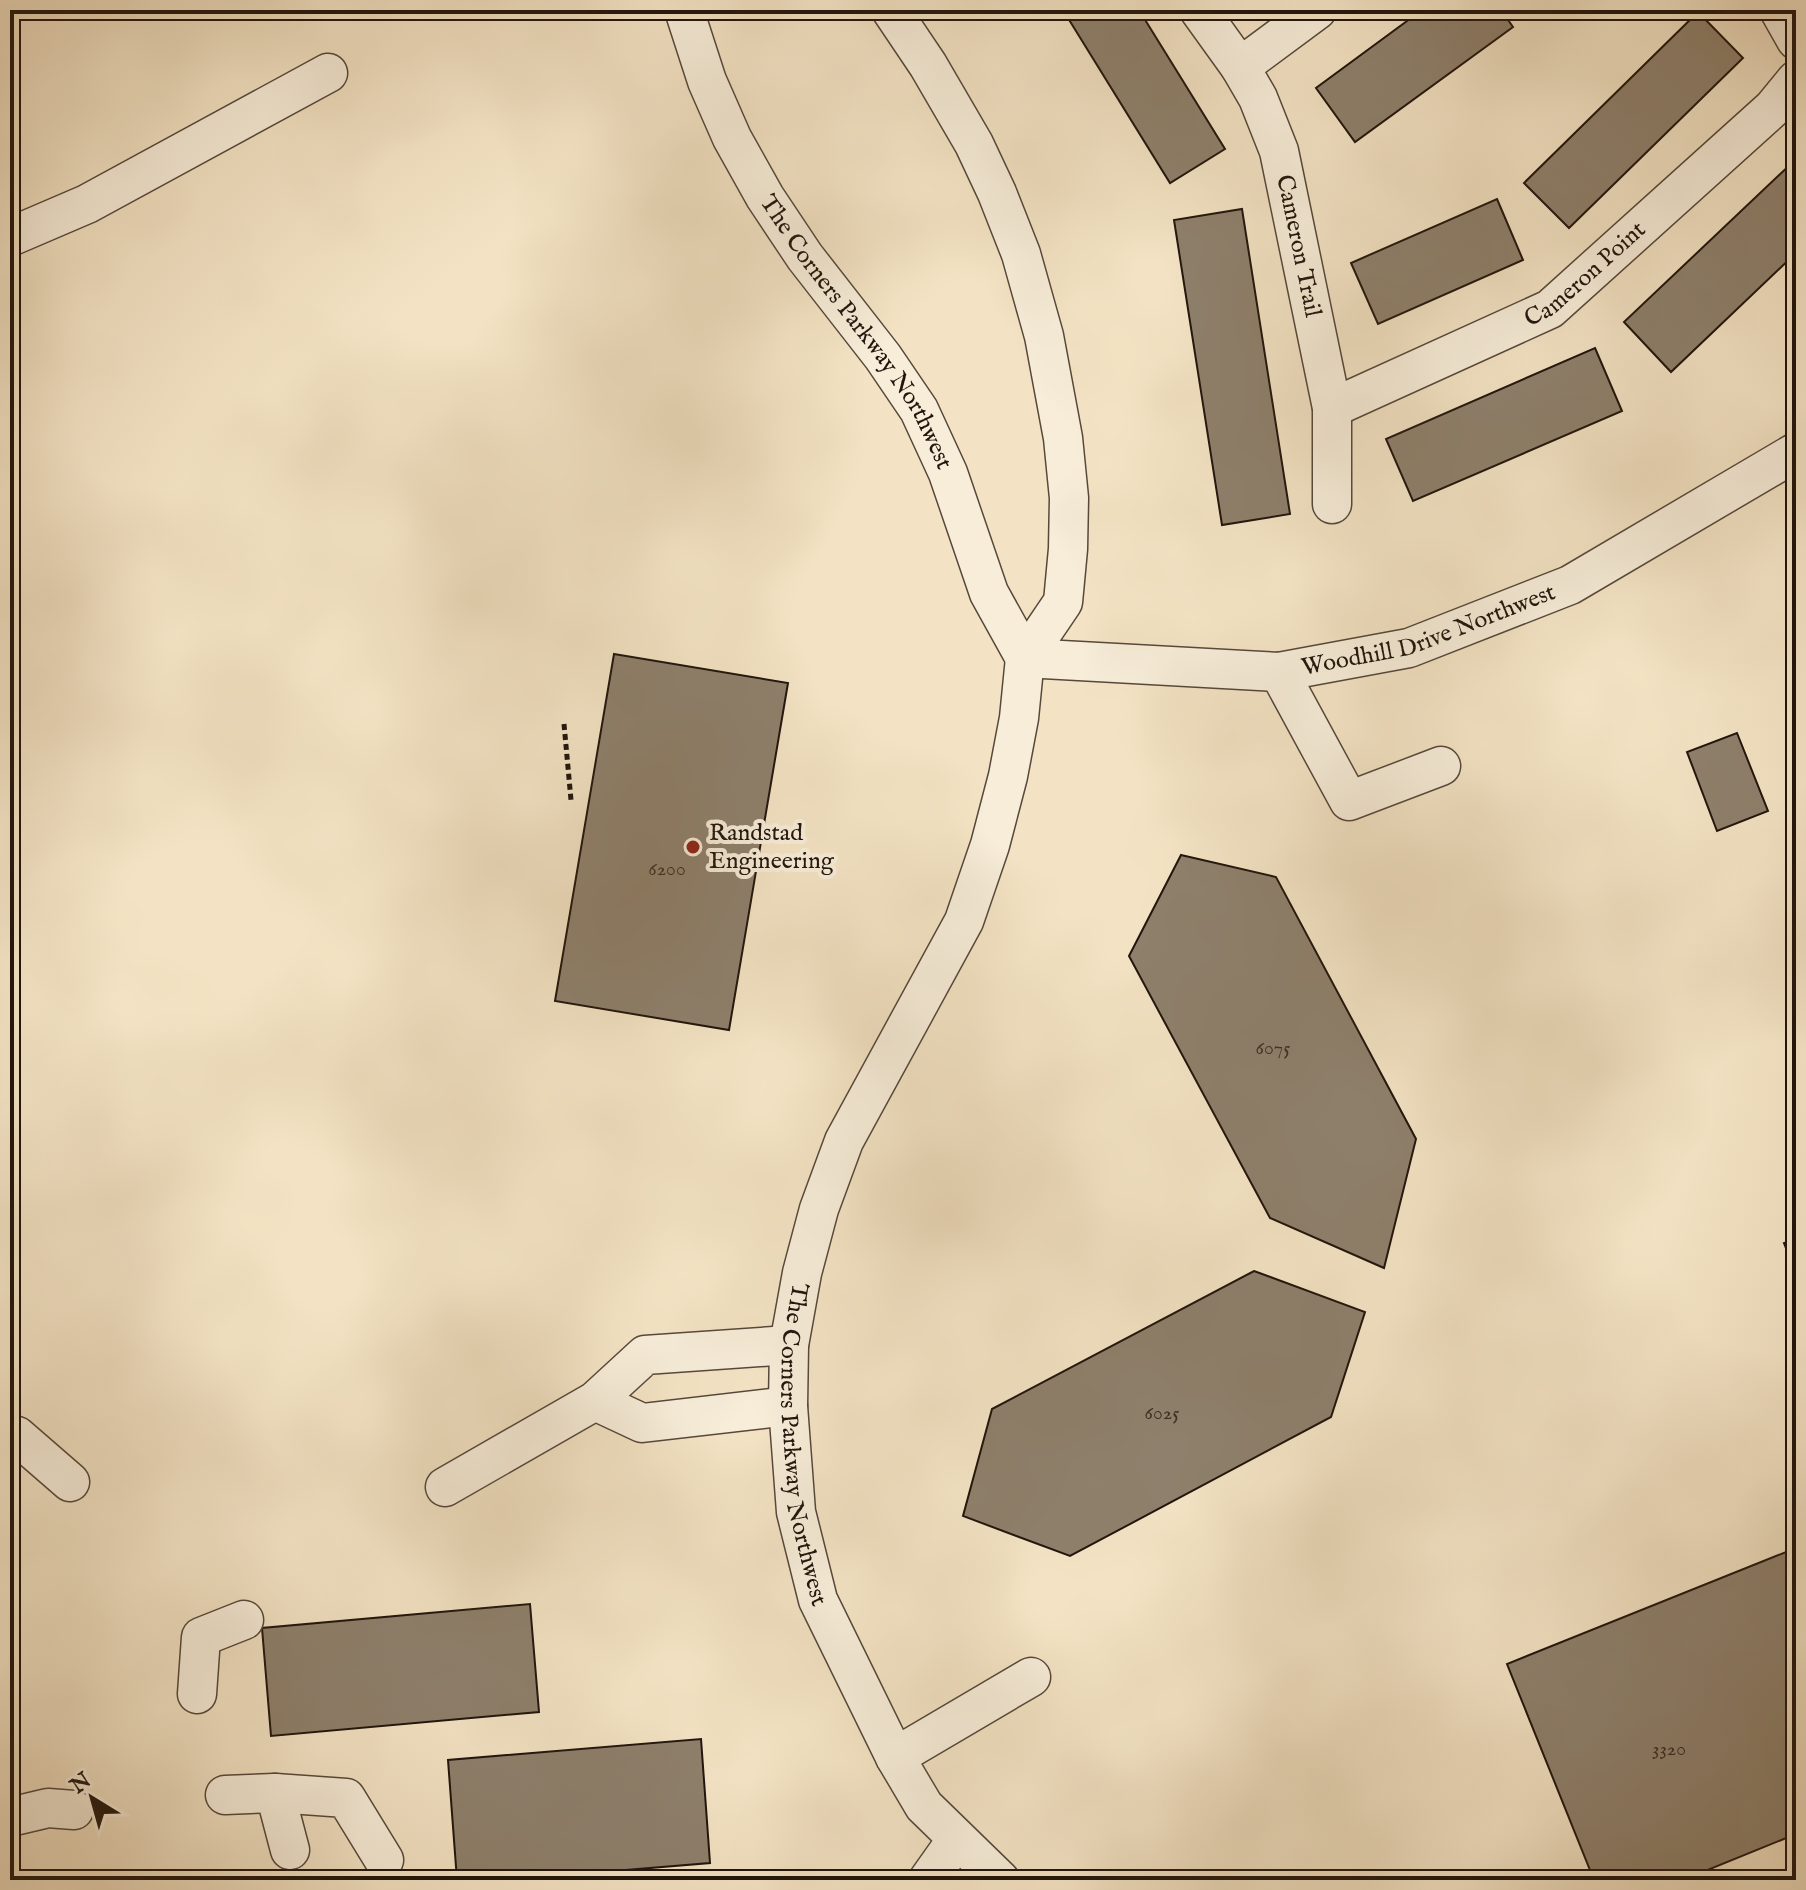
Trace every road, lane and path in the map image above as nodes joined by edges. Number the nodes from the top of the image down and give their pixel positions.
1 (684, 10) edge
2 (891, 10) edge
3 (1199, 10) edge
4 (1317, 10) edge
5 (1779, 10) edge
6 (1796, 40) edge
7 (1240, 67) junction
8 (328, 73) dead end
9 (1796, 80) edge
10 (10, 237) edge
11 (1332, 408) junction
12 (1796, 452) edge
13 (1332, 504) dead end
14 (1025, 658) junction
15 (1279, 672) junction
16 (564, 724) dead end
17 (1441, 766) dead end
18 (571, 800) dead end
19 (789, 1345) junction
20 (595, 1401) junction
21 (788, 1406) junction
22 (10, 1434) edge
23 (70, 1482) dead end
24 (445, 1487) dead end
25 (244, 1620) dead end
26 (1031, 1677) dead end
27 (197, 1694) dead end
28 (895, 1757) junction
29 (275, 1793) junction
30 (225, 1795) dead end
31 (74, 1810) dead end
32 (10, 1817) edge
33 (957, 1839) junction
34 (290, 1850) dead end
35 (384, 1860) dead end
36 (928, 1880) edge
37 (1000, 1880) edge

1 - 14 street, The Corners Parkway Northwest
2 - 14 street, The Corners Parkway Northwest
3 - 7 street, Cameron Trail
4 - 7 street
5 - 6 street
7 - 11 street, Cameron Trail
8 - 10 street
9 - 11 street, Cameron Point
11 - 13 street, Cameron Trail
12 - 15 street, Woodhill Drive Northwest
14 - 15 street, Woodhill Drive Northwest
14 - 19 street, The Corners Parkway Northwest
15 - 17 street
16 - 18 path
19 - 20 street
19 - 21 street, The Corners Parkway Northwest
20 - 21 street
20 - 24 street
21 - 28 street, The Corners Parkway Northwest
22 - 23 street
25 - 27 street
26 - 28 street
28 - 33 street, The Corners Parkway Northwest
29 - 30 street
29 - 34 street
29 - 35 street
31 - 32 street
33 - 36 street
33 - 37 street, The Corners Parkway Northwest

